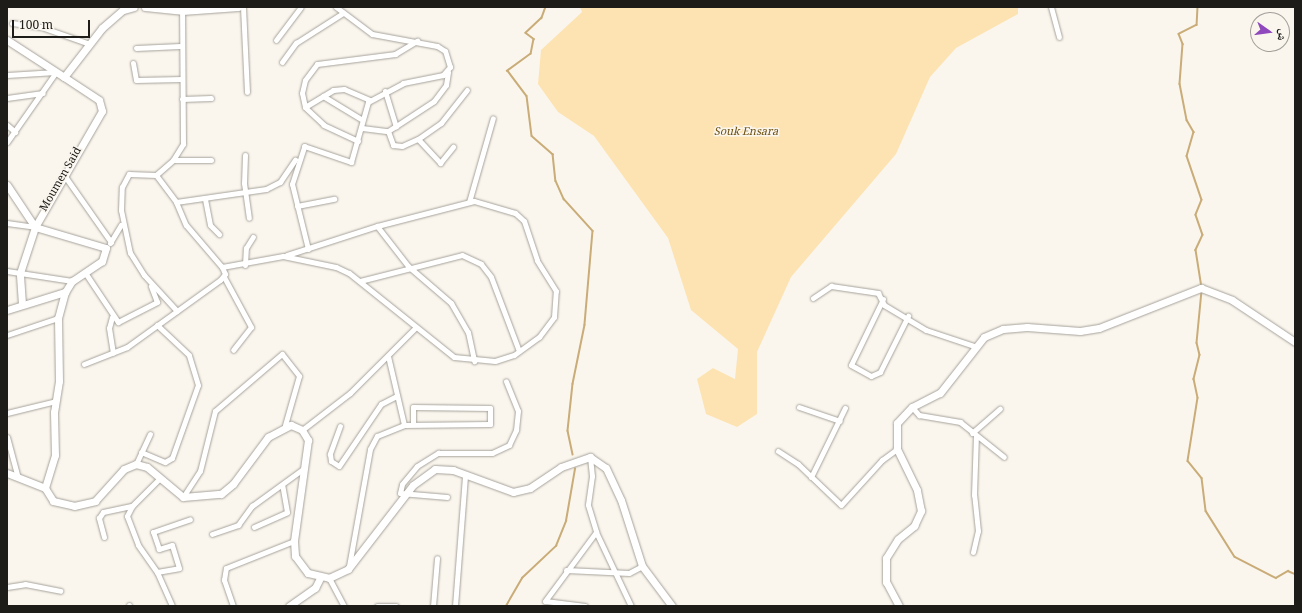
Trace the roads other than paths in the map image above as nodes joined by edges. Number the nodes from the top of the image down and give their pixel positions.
1 (134, 7) edge
2 (145, 7) edge
3 (238, 7) edge
4 (243, 7) edge
5 (302, 7) edge
6 (336, 7) edge
7 (1051, 7) edge
8 (182, 11) junction
9 (343, 13) junction
10 (12, 23) dead end
11 (1059, 37) dead end
12 (7, 40) edge
13 (276, 40) dead end
14 (417, 42) junction
15 (90, 44) junction
16 (180, 46) junction
17 (136, 48) dead end
18 (282, 62) dead end
19 (134, 63) dead end
20 (56, 72) junction
21 (448, 72) junction
22 (7, 75) edge
23 (64, 77) junction
24 (182, 80) junction
25 (467, 90) dead end
26 (385, 91) junction
27 (246, 92) dead end
28 (43, 93) junction
29 (323, 96) junction
30 (7, 98) edge
31 (211, 98) dead end
32 (182, 99) junction
33 (370, 100) junction
34 (305, 108) junction
35 (493, 118) dead end
36 (361, 119) junction
37 (7, 125) edge
38 (396, 126) junction
39 (362, 128) junction
40 (388, 131) junction
41 (15, 132) junction
42 (418, 139) junction
43 (358, 141) junction
44 (7, 142) edge
45 (454, 147) dead end
46 (299, 154) junction
47 (245, 155) dead end
48 (173, 160) junction
49 (211, 160) dead end
50 (64, 175) junction
51 (156, 175) junction
52 (7, 185) edge
53 (245, 192) junction
54 (205, 199) junction
55 (334, 199) dead end
56 (176, 202) junction
57 (469, 202) junction
58 (297, 206) junction
59 (120, 210) junction
60 (250, 218) dead end
61 (7, 223) edge
62 (377, 226) junction
63 (35, 228) junction
64 (219, 234) dead end
65 (253, 237) dead end
66 (108, 245) junction
67 (308, 249) junction
68 (283, 256) junction
69 (246, 265) junction
70 (408, 266) junction
71 (222, 267) junction
72 (7, 271) edge
73 (20, 273) junction
74 (86, 274) junction
75 (144, 275) junction
76 (224, 277) junction
77 (72, 281) junction
78 (360, 281) junction
79 (65, 292) junction
80 (813, 298) dead end
81 (883, 298) junction
82 (22, 304) junction
83 (7, 310) edge
84 (177, 311) junction
85 (908, 316) junction
86 (112, 317) junction
87 (58, 318) junction
88 (157, 325) junction
89 (415, 328) junction
90 (7, 335) edge
91 (1295, 342) edge
92 (974, 346) junction
93 (234, 350) dead end
94 (519, 351) junction
95 (113, 353) junction
96 (388, 356) junction
97 (474, 361) junction
98 (84, 364) dead end
99 (506, 381) dead end
100 (397, 396) junction
101 (56, 401) junction
102 (798, 407) dead end
103 (912, 407) junction
104 (845, 408) dead end
105 (1000, 409) dead end
106 (7, 413) edge
107 (840, 421) junction
108 (412, 424) junction
109 (285, 425) junction
110 (404, 425) junction
111 (340, 426) dead end
112 (302, 430) junction
113 (150, 434) dead end
114 (974, 435) junction
115 (7, 437) edge
116 (897, 449) junction
117 (778, 451) dead end
118 (141, 452) junction
119 (590, 456) junction
120 (1004, 458) dead end
121 (136, 464) junction
122 (304, 469) junction
123 (7, 473) edge
124 (17, 475) junction
125 (466, 475) junction
126 (811, 477) junction
127 (159, 479) junction
128 (282, 486) junction
129 (45, 488) junction
130 (405, 496) junction
131 (183, 497) junction
132 (446, 497) dead end
133 (132, 506) junction
134 (190, 519) dead end
135 (254, 527) dead end
136 (596, 532) junction
137 (212, 534) dead end
138 (104, 537) dead end
139 (294, 541) junction
140 (973, 552) dead end
141 (437, 558) dead end
142 (642, 566) junction
143 (348, 568) junction
144 (566, 570) junction
145 (157, 572) junction
146 (615, 572) junction
147 (320, 578) junction
148 (329, 578) junction
149 (7, 587) edge
150 (60, 591) dead end
151 (172, 606) edge
152 (233, 606) edge
153 (289, 606) edge
154 (344, 606) edge
155 (377, 606) edge
156 (395, 606) edge
157 (433, 606) edge
158 (455, 606) edge
159 (586, 606) edge
160 (631, 606) edge
161 (672, 606) edge
162 (899, 606) edge

1 - 15 main road
2 - 8 main road
3 - 8 main road
4 - 27 street
5 - 13 street
6 - 9 street
7 - 11 street
8 - 16 street
9 - 14 street
9 - 18 street
10 - 15 street
12 - 20 main road
14 - 21 street
14 - 34 street
15 - 23 main road
16 - 17 street
16 - 24 street
19 - 24 street
20 - 22 street
20 - 23 main road
20 - 28 street
21 - 26 street
21 - 38 street
23 - 50 main road, Moumen Said
24 - 32 street
25 - 42 street
26 - 33 street
26 - 38 street
28 - 30 street
28 - 41 street
29 - 33 street
29 - 34 street
29 - 36 street
31 - 32 street
32 - 48 street
33 - 36 street
34 - 43 street
35 - 57 street
36 - 39 street
37 - 41 street
38 - 40 street
39 - 40 street
39 - 43 street
40 - 42 street
41 - 44 street
42 - 45 street
43 - 46 street
46 - 53 street
46 - 58 street
47 - 53 street
48 - 49 street
48 - 51 street
50 - 63 main road, Moumen Said
50 - 66 street
51 - 56 street
51 - 59 street
52 - 63 main road
53 - 54 street
53 - 60 street
54 - 56 street
54 - 64 street
55 - 58 street
56 - 71 street
57 - 62 street
57 - 94 street
58 - 67 street
59 - 66 street
59 - 75 street
61 - 63 street
62 - 67 street
62 - 70 street
63 - 66 main road
63 - 73 main road, Moumen Said
65 - 69 street
66 - 74 main road
67 - 68 street
68 - 69 street
68 - 78 street
69 - 71 street
70 - 78 street
70 - 94 street
70 - 97 street
71 - 76 street
72 - 73 street
73 - 77 street
73 - 82 main road, Moumen Said
74 - 77 main road
74 - 86 street
75 - 84 street
75 - 86 street
76 - 84 street
76 - 93 street
77 - 79 main road
78 - 89 street
79 - 82 main road
79 - 87 main road
80 - 81 street
81 - 85 street
81 - 85 street
82 - 83 main road
84 - 88 street
85 - 92 street
86 - 95 street
87 - 90 street
87 - 101 main road
88 - 95 street
88 - 118 street
89 - 96 street
89 - 97 street
91 - 92 main road
92 - 103 main road
94 - 97 street
95 - 98 street
96 - 100 street
96 - 112 street
99 - 130 street
100 - 110 street
100 - 111 street
101 - 106 street
101 - 129 main road
102 - 107 street
103 - 114 street
103 - 116 main road
104 - 107 street
105 - 114 street
107 - 126 street
108 - 108 street
108 - 110 street
109 - 112 main road
109 - 131 main road
109 - 131 street
110 - 143 street
112 - 122 main road
113 - 118 street
114 - 120 street
114 - 140 street
115 - 124 street
116 - 126 street
116 - 162 main road
117 - 126 street
118 - 121 street
119 - 125 main road
119 - 136 street
119 - 142 main road
121 - 127 main road
121 - 129 main road
122 - 128 street
122 - 139 main road
123 - 124 main road
124 - 129 main road
125 - 130 main road
125 - 158 street
127 - 131 main road
127 - 133 street
128 - 135 street
128 - 137 street
130 - 132 street
130 - 143 main road
133 - 138 street
133 - 145 street
134 - 145 street
136 - 144 street
136 - 146 street
139 - 147 main road
139 - 152 street
141 - 157 street
142 - 146 street
142 - 161 main road
143 - 148 main road
144 - 146 street
144 - 159 street
145 - 151 street
146 - 160 street
147 - 148 main road
147 - 153 main road
148 - 154 street
149 - 150 street
155 - 156 street

